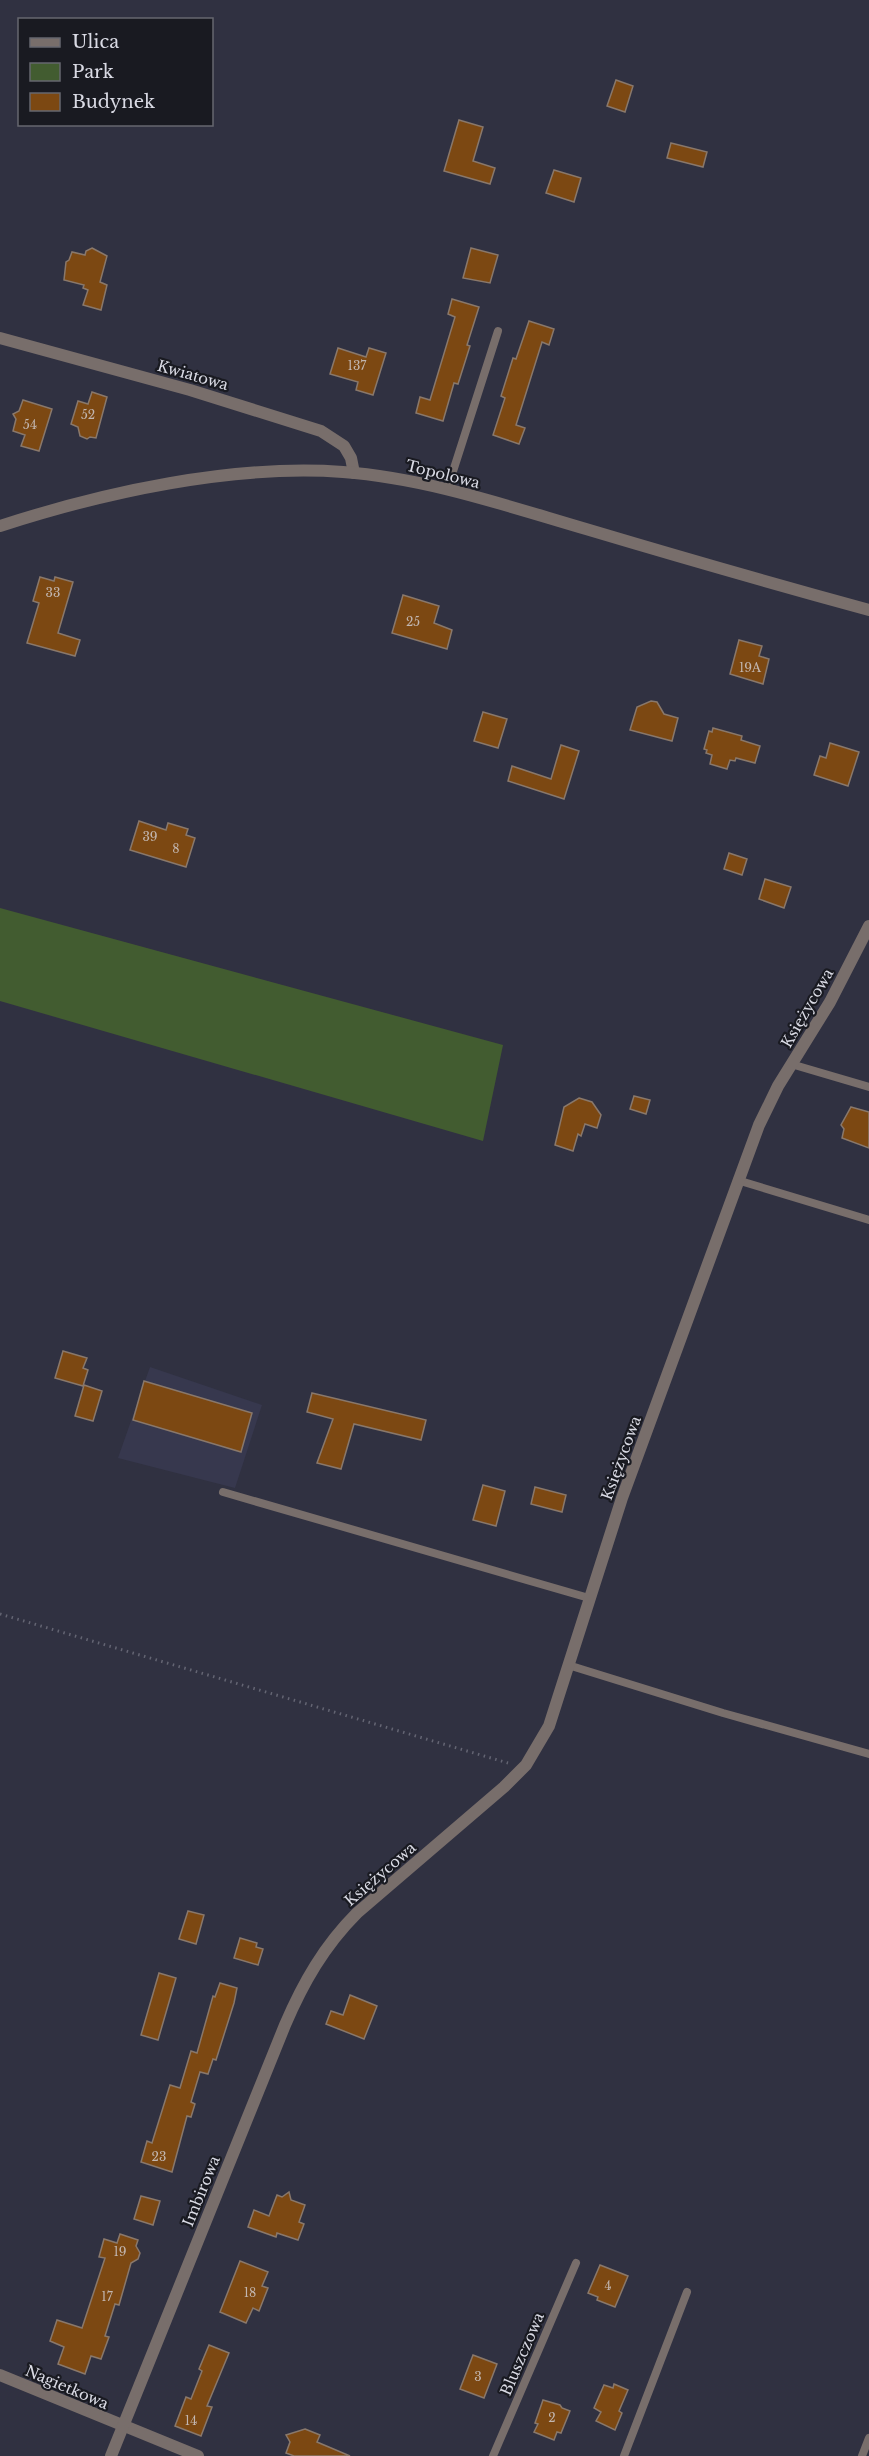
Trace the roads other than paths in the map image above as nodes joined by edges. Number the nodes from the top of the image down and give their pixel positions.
1 (498, 331) dead end
2 (0, 338) edge
3 (354, 473) junction
4 (447, 490) junction
5 (0, 526) edge
6 (869, 610) edge
7 (869, 926) edge
8 (791, 1064) junction
9 (869, 1087) edge
10 (737, 1180) junction
11 (869, 1220) edge
12 (223, 1492) dead end
13 (589, 1598) junction
14 (568, 1665) junction
15 (869, 1754) edge
16 (330, 1944) joint
17 (576, 2263) dead end
18 (687, 2292) dead end
19 (0, 2375) edge
20 (123, 2426) junction
21 (869, 2438) edge
22 (111, 2456) edge
23 (198, 2456) edge
24 (493, 2456) edge
25 (624, 2456) edge
26 (862, 2456) edge

1 - 4 lane
2 - 3 street, Kwiatowa
3 - 4 street, Topolowa
3 - 5 street, Topolowa
4 - 6 street, Topolowa
7 - 8 street, Księżycowa
8 - 9 lane
8 - 10 street, Księżycowa
10 - 11 lane
10 - 13 street, Księżycowa
12 - 13 lane
13 - 14 street, Księżycowa
14 - 15 lane
14 - 16 street, Księżycowa
16 - 20 street, Imbirowa
17 - 24 lane, Bluszczowa
18 - 25 lane
19 - 20 street, Nagietkowa
20 - 22 street, Imbirowa
20 - 23 street, Nagietkowa
21 - 26 lane

